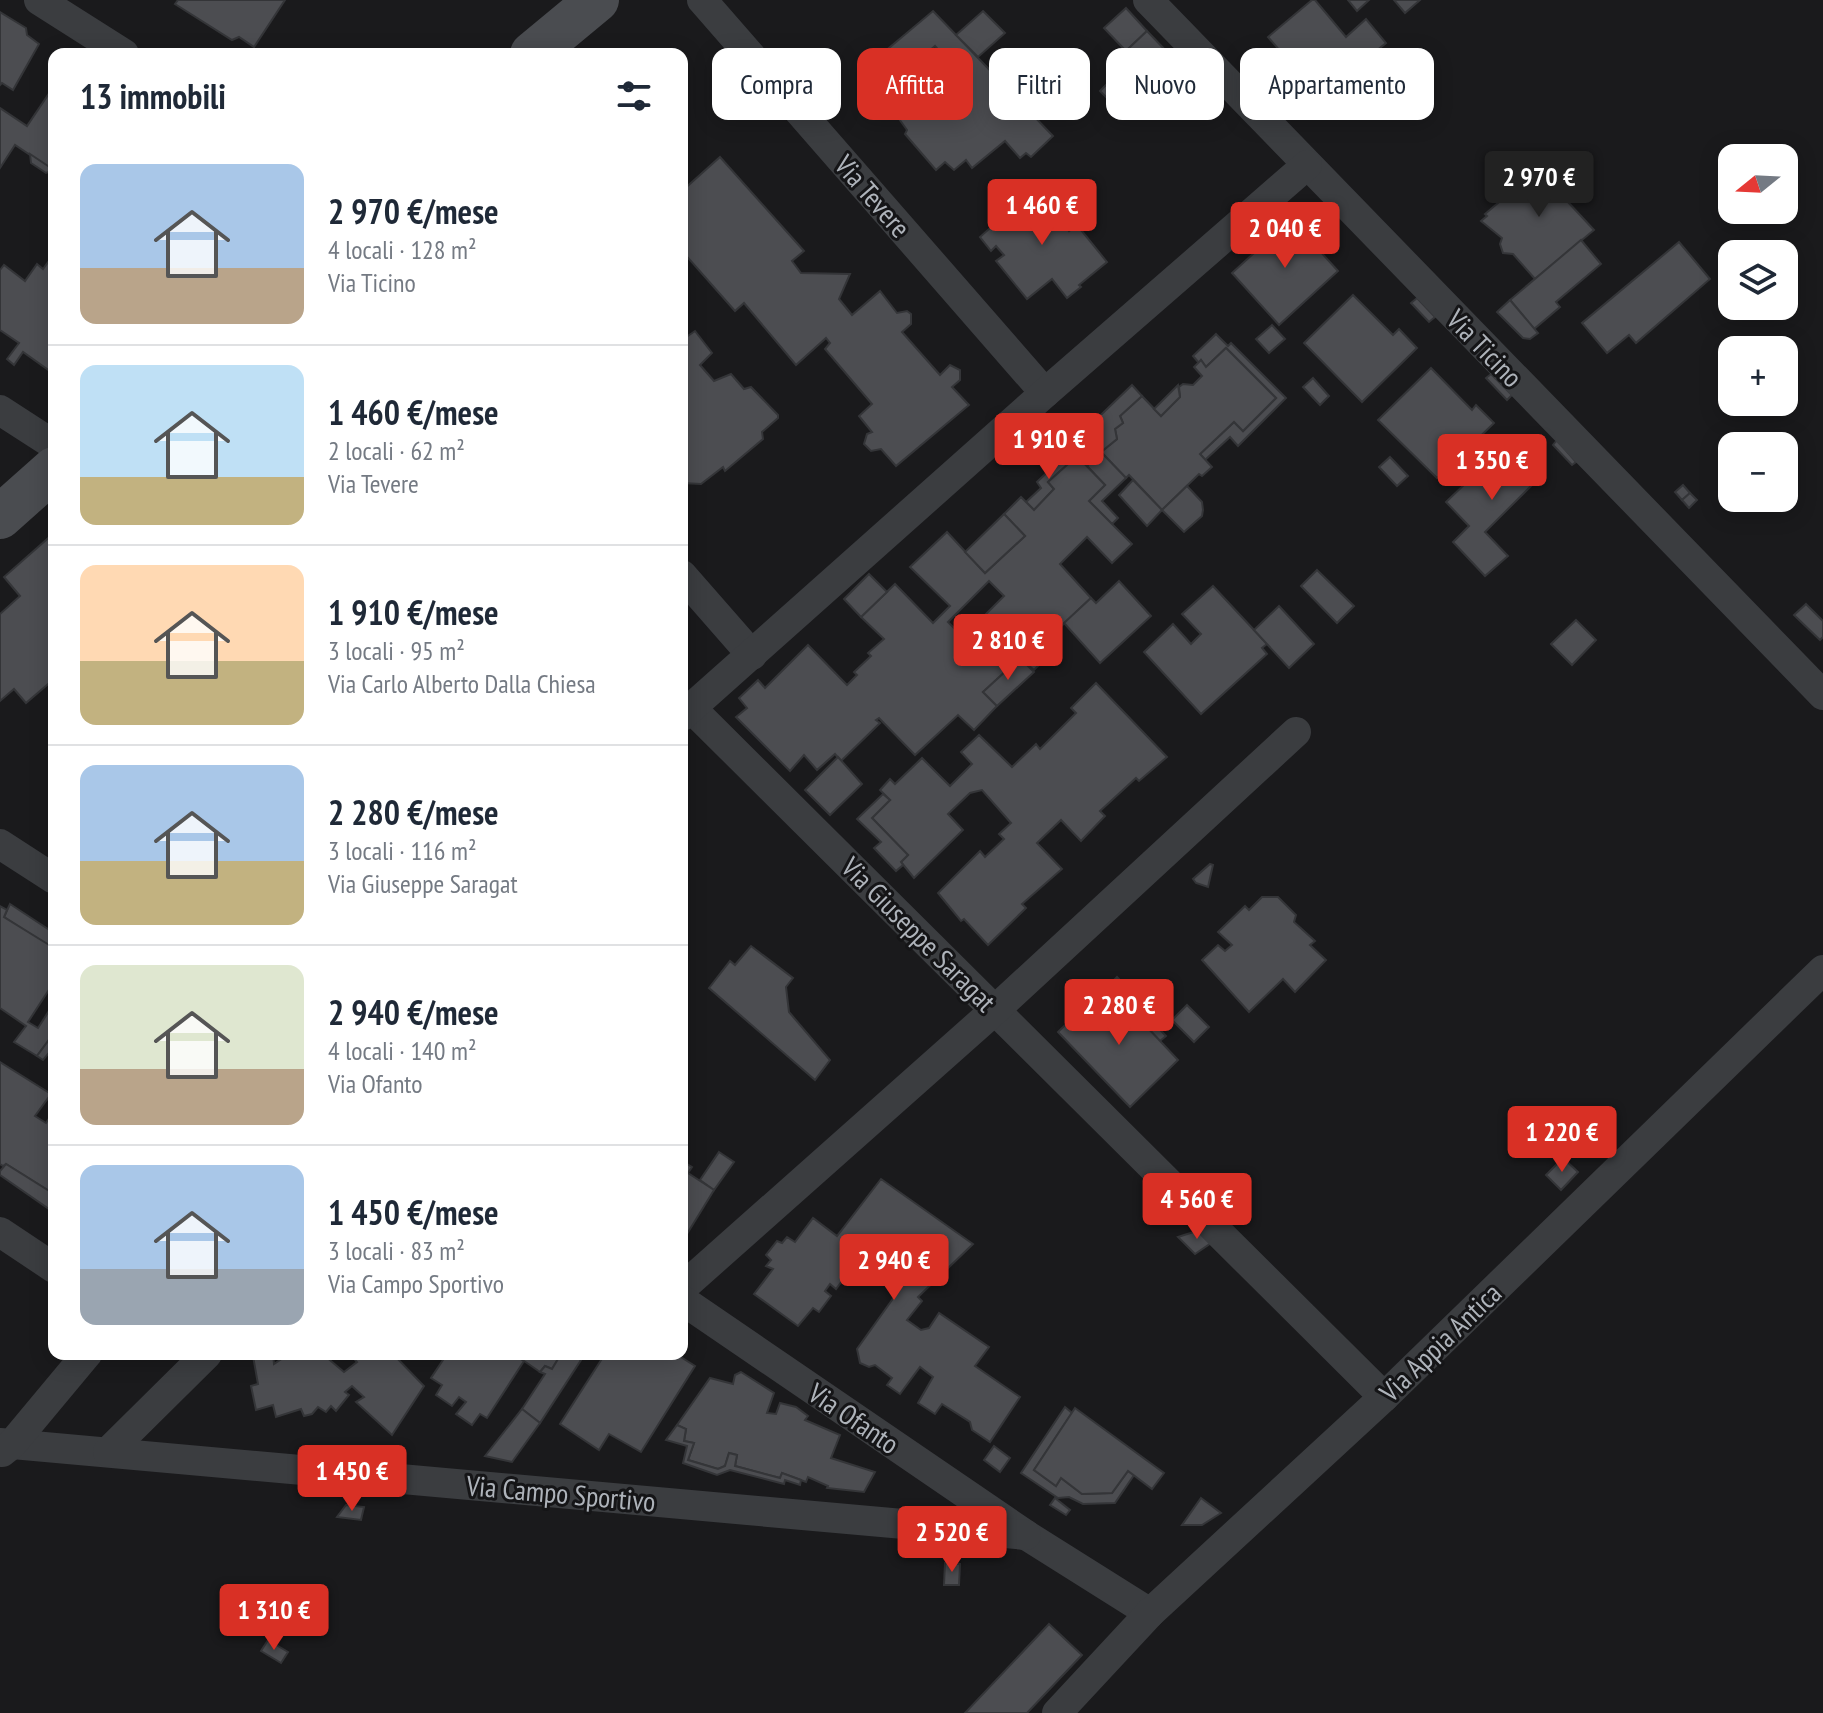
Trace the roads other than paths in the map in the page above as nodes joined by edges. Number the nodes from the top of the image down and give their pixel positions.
1 (39, 0) edge
2 (597, 0) edge
3 (702, 0) edge
4 (1148, 0) edge
5 (115, 48) edge
6 (539, 48) edge
7 (1307, 165) junction
8 (1045, 393) junction
9 (0, 410) edge
10 (48, 441) edge
11 (48, 474) edge
12 (0, 517) edge
13 (688, 582) edge
14 (752, 655) junction
15 (1823, 695) edge
16 (688, 711) edge
17 (688, 713) edge
18 (1296, 732) dead end
19 (0, 844) edge
20 (48, 875) edge
21 (1823, 970) edge
22 (995, 1010) junction
23 (0, 1232) edge
24 (48, 1264) edge
25 (688, 1283) edge
26 (688, 1304) edge
27 (82, 1360) edge
28 (191, 1360) edge
29 (1384, 1397) junction
30 (4, 1447) edge
31 (108, 1452) junction
32 (1026, 1535) junction
33 (1150, 1613) junction
34 (1057, 1713) edge

1 - 5 street
2 - 6 street
3 - 8 street, Via Tevere
4 - 7 street, Via Ticino
7 - 8 street
7 - 15 street, Via Ticino
8 - 14 street
9 - 10 street
11 - 12 street
13 - 14 street
14 - 16 street
17 - 22 street, Via Giuseppe Saragat
18 - 22 street
19 - 20 street
21 - 29 street, Via Appia Antica
22 - 25 street
22 - 29 street, Via Giuseppe Saragat
23 - 24 street
26 - 32 street, Via Ofanto
27 - 30 street
28 - 31 street
29 - 33 street, Via Appia Antica
30 - 31 street, Via Campo Sportivo
31 - 32 street, Via Campo Sportivo
32 - 33 street, Via Ofanto
33 - 34 street, Via Appia Antica

